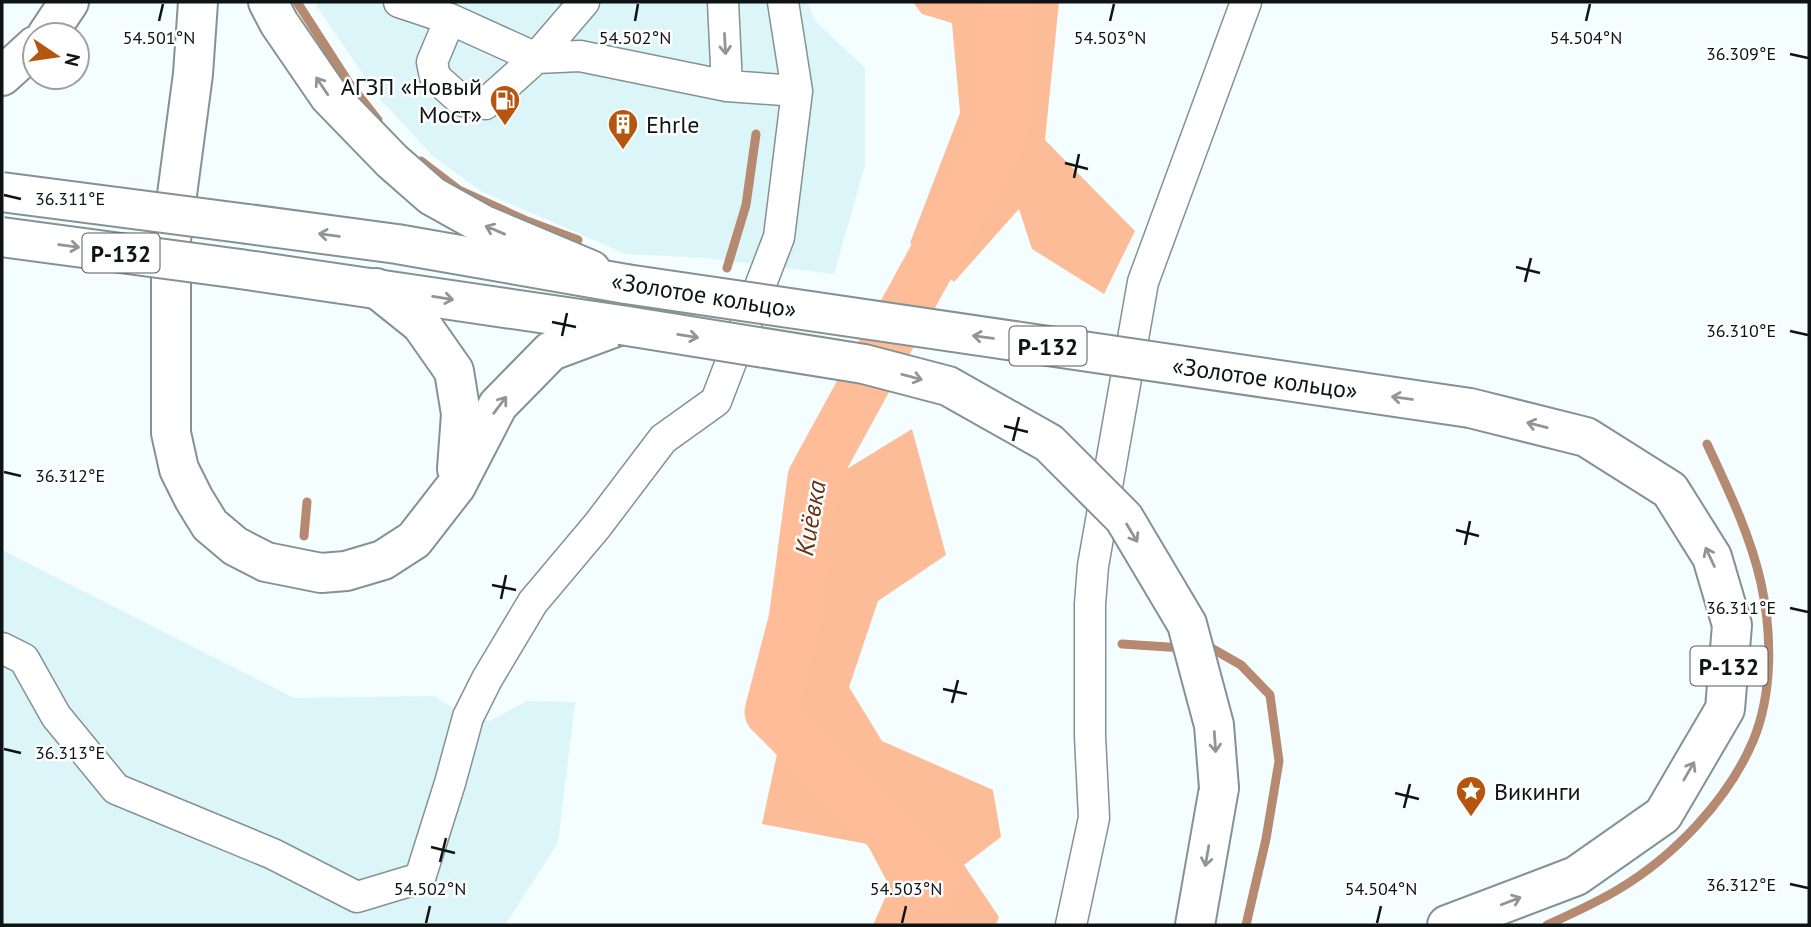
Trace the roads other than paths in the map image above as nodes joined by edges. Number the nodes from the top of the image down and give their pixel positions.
1 (69, 2) edge
2 (198, 2) edge
3 (268, 2) edge
4 (399, 2) edge
5 (584, 2) edge
6 (723, 2) edge
7 (783, 2) edge
8 (1246, 2) edge
9 (450, 19) junction
10 (56, 21) edge
11 (536, 58) junction
12 (21, 59) edge
13 (2, 76) edge
14 (727, 86) junction
15 (797, 91) junction
16 (2, 192) edge
17 (2, 237) edge
18 (626, 284) junction
19 (376, 288) junction
20 (621, 325) junction
21 (456, 486) junction
22 (2, 648) edge
23 (1071, 925) edge
24 (1195, 925) edge
25 (1447, 925) edge

1 - 10 main road
2 - 21 main road
18 -> 3 main road
4 - 9 street
5 - 11 street
6 -> 14 street
7 - 15 street
8 - 23 street
9 - 11 street
9 - 11 street
11 - 14 street
12 - 13 main road
14 - 15 street
15 - 22 street
18 -> 16 main road, «Золотое кольцо» / Р-132, bridge
17 -> 19 main road, Р-132, bridge
25 -> 18 main road, «Золотое кольцо» / Р-132, bridge
19 -> 20 main road, Р-132
19 - 21 main road
21 -> 20 main road
20 -> 24 main road, «Золотое кольцо» / Р-132, bridge

